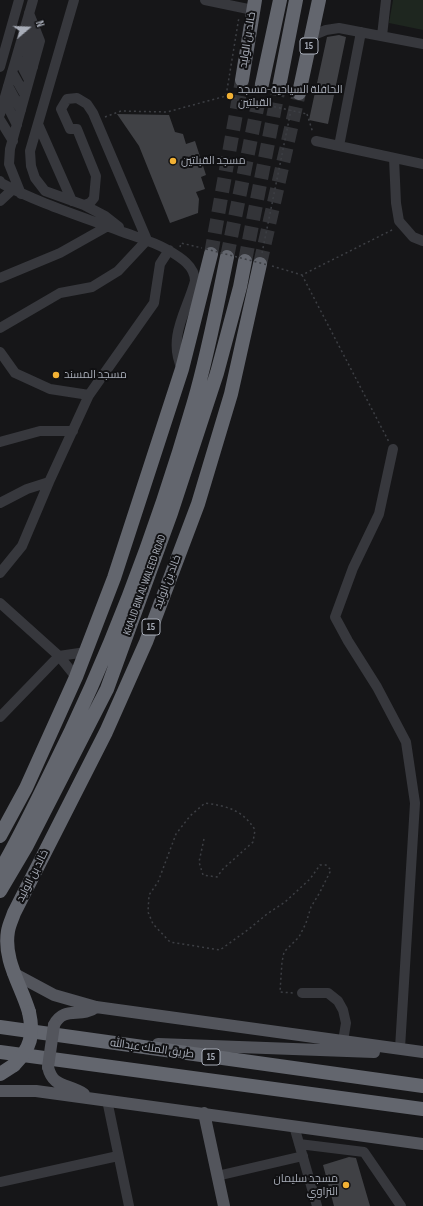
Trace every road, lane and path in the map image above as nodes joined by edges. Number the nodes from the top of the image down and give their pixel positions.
1 (19, 0) edge
2 (33, 0) edge
3 (74, 0) edge
4 (205, 0) edge
5 (280, 0) edge
6 (296, 0) edge
7 (319, 0) edge
8 (386, 0) edge
9 (250, 6) edge
10 (29, 13) junction
11 (25, 28) junction
12 (361, 32) junction
13 (311, 36) junction
14 (382, 36) junction
15 (21, 42) junction
16 (423, 44) edge
17 (36, 54) junction
18 (16, 56) junction
19 (0, 67) edge
20 (33, 67) junction
21 (12, 72) junction
22 (29, 80) junction
23 (242, 80) tunnel mouth
24 (262, 84) tunnel mouth
25 (8, 86) junction
26 (279, 87) tunnel mouth
27 (299, 93) tunnel mouth
28 (25, 95) junction
29 (226, 96) junction
30 (4, 100) junction
31 (21, 110) junction
32 (291, 110) junction
33 (0, 114) edge
34 (0, 120) edge
35 (96, 120) junction
36 (38, 124) junction
37 (17, 125) junction
38 (13, 140) junction
39 (316, 141) joint
40 (339, 146) junction
41 (394, 158) junction
42 (423, 164) edge
43 (0, 181) edge
44 (17, 192) junction
45 (0, 201) edge
46 (72, 201) junction
47 (84, 205) junction
48 (402, 224) junction
49 (108, 226) junction
50 (125, 232) junction
51 (148, 240) junction
52 (423, 240) edge
53 (169, 250) junction
54 (208, 252) junction
55 (178, 257) junction
56 (227, 257) tunnel mouth
57 (245, 261) tunnel mouth
58 (264, 264) junction
59 (302, 275) junction
60 (0, 278) edge
61 (0, 328) edge
62 (0, 352) edge
63 (182, 369) junction
64 (89, 395) junction
65 (73, 431) junction
66 (0, 442) edge
67 (393, 449) joint
68 (49, 482) junction
69 (0, 503) edge
70 (0, 573) edge
71 (0, 603) edge
72 (86, 652) junction
73 (59, 656) junction
74 (76, 677) junction
75 (0, 717) edge
76 (0, 836) edge
77 (204, 839) dead end
78 (22, 844) junction
79 (0, 871) edge
80 (0, 891) edge
81 (14, 913) junction
82 (0, 927) edge
83 (0, 967) edge
84 (13, 973) junction
85 (302, 993) joint
86 (96, 1007) junction
87 (0, 1027) edge
88 (98, 1041) junction
89 (343, 1041) junction
90 (400, 1048) junction
91 (0, 1052) edge
92 (423, 1053) edge
93 (0, 1074) edge
94 (423, 1086) edge
95 (0, 1090) edge
96 (87, 1097) junction
97 (107, 1100) junction
98 (423, 1109) edge
99 (204, 1113) junction
100 (294, 1126) junction
101 (300, 1144) junction
102 (423, 1144) edge
103 (118, 1156) junction
104 (303, 1156) junction
105 (217, 1176) junction
106 (0, 1182) edge
107 (129, 1206) edge
108 (224, 1206) edge
109 (317, 1206) edge
110 (401, 1206) edge

1 - 19 street
2 - 10 street
3 - 36 street
4 - 9 street
5 - 24 highway
6 - 26 highway
7 - 13 highway, 15
8 - 14 street
9 - 23 highway, خالد بن الوليد
9 - 29 path
10 - 11 street
10 - 17 street
11 - 15 street
11 - 17 street
12 - 13 street
12 - 14 street
12 - 40 street
13 - 27 highway, 15
14 - 16 street
15 - 18 street
15 - 20 street
17 - 20 street
18 - 21 street
18 - 22 street
20 - 22 street
21 - 25 street
21 - 28 street
22 - 28 street
25 - 30 street
25 - 31 street
28 - 31 street
29 - 32 path, bridge
29 - 35 path
30 - 33 street
30 - 37 street
31 - 37 street
32 - 39 path, bridge
32 - 58 path
34 - 38 street
35 - 47 street
35 - 51 street
36 - 46 street
36 - 46 street
37 - 38 street
38 - 44 street
39 - 40 street
40 - 41 street
41 - 42 street
41 - 48 street
43 - 44 street
44 - 45 street
44 - 49 street
46 - 47 street
47 - 50 street
48 - 52 street
48 - 59 path
49 - 50 street
49 - 60 street
50 - 51 street
51 - 53 street
51 - 61 street
53 - 55 street
53 - 64 street
54 - 55 path
54 - 58 path, bridge
54 - 63 highway
55 - 63 street
56 - 78 highway, KHALID BIN AL WALEED ROAD
57 - 78 highway, KHALID BIN AL WALEED ROAD
58 - 59 path
58 - 81 highway, خالد بن الوليد / 15
59 - 67 path
62 - 64 street
63 - 72 highway
64 - 65 street
65 - 66 street
65 - 68 street
67 - 90 street
68 - 69 street
68 - 70 street
71 - 73 street
72 - 73 street
72 - 74 highway
73 - 74 street
73 - 75 street
74 - 76 highway
77 - 85 path
78 - 79 highway, KHALID BIN AL WALEED ROAD
78 - 80 highway, KHALID BIN AL WALEED ROAD
81 - 82 highway, 15
81 - 84 highway, خالد بن الوليد / 15
83 - 84 highway
84 - 86 main road
84 - 93 highway, خالد بن الوليد / 15, bridge
85 - 89 street
86 - 89 main road
86 - 96 main road, bridge
87 - 88 highway, طريق الملك عبدالله / 15
88 - 92 main road
88 - 94 highway, طريق الملك عبدالله / 15
89 - 90 main road
90 - 92 main road
91 - 98 highway, طريق الملك عبدالله / 15
95 - 96 main road
96 - 97 main road
97 - 99 main road
97 - 103 street
99 - 100 main road
99 - 105 main road
100 - 101 street
100 - 102 main road
101 - 104 street
101 - 110 street
103 - 106 street
103 - 107 street
104 - 105 street
104 - 109 street
105 - 108 main road

